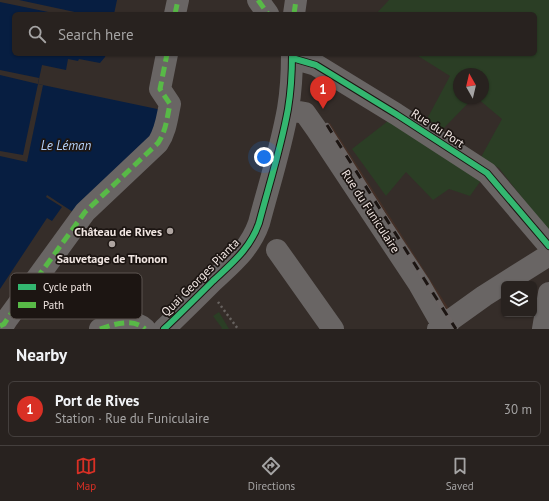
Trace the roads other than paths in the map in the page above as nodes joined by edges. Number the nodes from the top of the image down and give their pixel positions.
1 (178, 0) edge
2 (258, 0) edge
3 (296, 0) edge
4 (175, 12) edge
5 (267, 12) edge
6 (294, 12) edge
7 (167, 56) edge
8 (290, 56) edge
9 (293, 56) edge
10 (288, 110) junction
11 (549, 246) edge
12 (277, 250) dead end
13 (549, 255) edge
14 (41, 273) edge
15 (549, 293) edge
16 (10, 315) edge
17 (0, 326) edge
18 (440, 327) edge
19 (100, 329) edge
20 (146, 329) edge
21 (164, 329) edge
22 (332, 329) edge
23 (543, 329) edge

1 - 4 street
2 - 5 street
3 - 6 street
7 - 14 street
8 - 10 street, Quai Georges Pianta
9 - 11 street, Rue du Port
10 - 18 street, Rue du Funiculaire
10 - 21 street, Quai Georges Pianta
12 - 22 street
13 - 18 street
15 - 23 street
16 - 17 street
19 - 20 street

